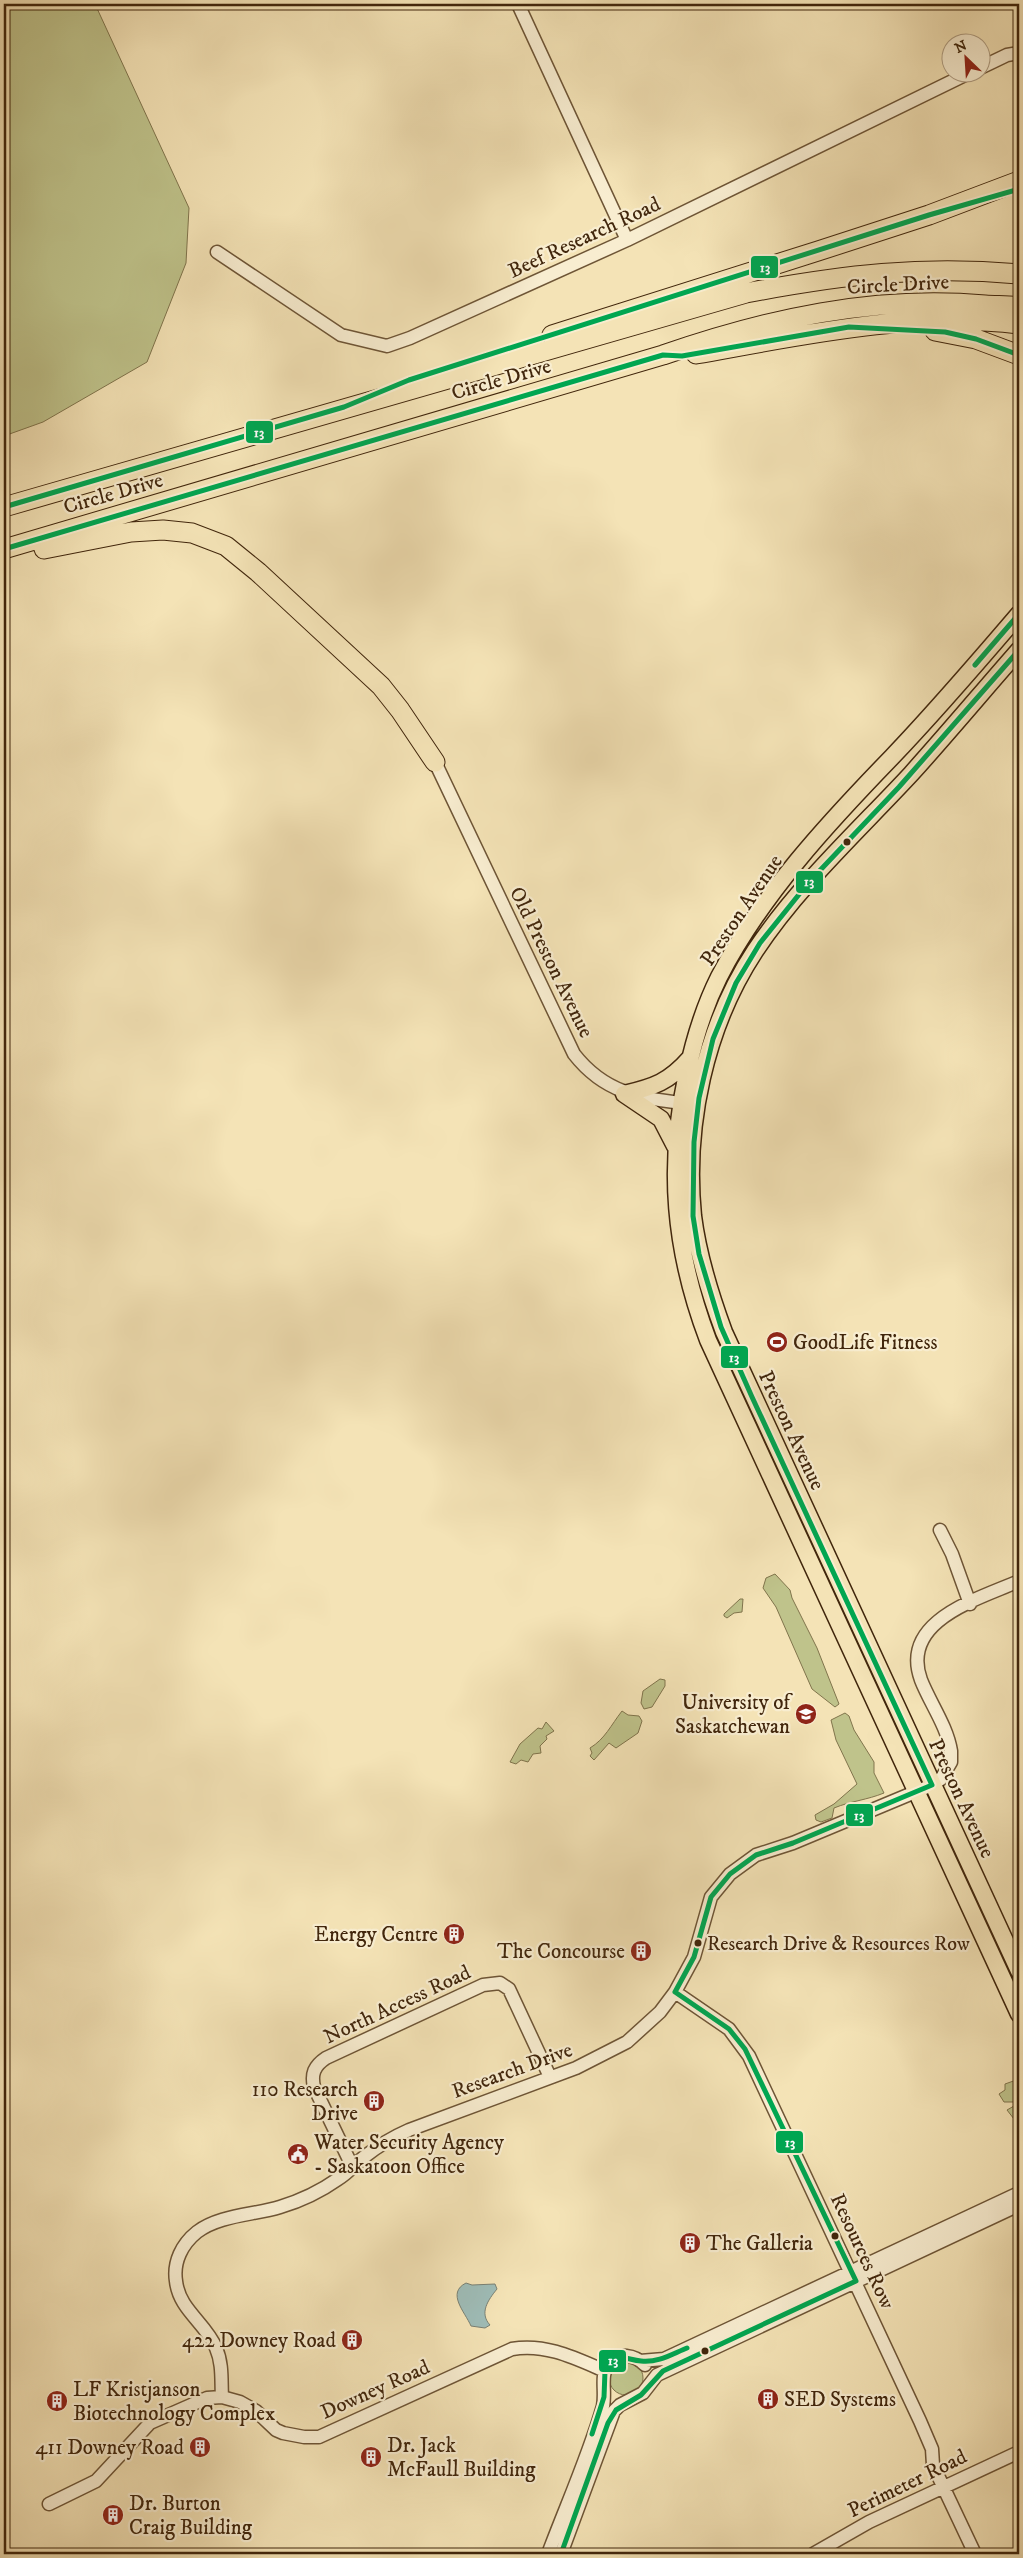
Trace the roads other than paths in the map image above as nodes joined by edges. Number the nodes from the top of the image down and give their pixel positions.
1 (518, 4) edge
2 (1019, 54) edge
3 (990, 64) edge
4 (951, 82) edge
5 (1019, 181) edge
6 (1019, 190) edge
7 (929, 214) junction
8 (627, 240) junction
9 (217, 252) dead end
10 (1019, 274) edge
11 (1019, 307) edge
12 (1019, 324) edge
13 (849, 327) junction
14 (663, 355) junction
15 (1019, 355) edge
16 (344, 407) junction
17 (4, 507) edge
18 (4, 549) edge
19 (4, 558) edge
20 (1019, 614) edge
21 (1019, 650) edge
22 (435, 762) joint
23 (690, 1058) junction
24 (624, 1094) junction
25 (681, 1103) junction
26 (698, 1105) junction
27 (675, 1148) junction
28 (940, 1530) dead end
29 (1019, 1581) edge
30 (970, 1604) junction
31 (932, 1784) junction
32 (915, 1792) junction
33 (1019, 1970) edge
34 (675, 1992) junction
35 (1019, 2014) edge
36 (550, 2077) junction
37 (353, 2168) junction
38 (1019, 2193) edge
39 (1019, 2205) edge
40 (958, 2228) junction
41 (853, 2276) junction
42 (640, 2361) junction
43 (604, 2371) junction
44 (605, 2386) junction
45 (647, 2387) junction
46 (222, 2397) junction
47 (630, 2401) junction
48 (1019, 2452) edge
49 (944, 2487) junction
50 (49, 2504) dead end
51 (548, 2554) edge
52 (561, 2554) edge
53 (813, 2554) edge
54 (975, 2554) edge

1 - 8 street
2 - 3 street
4 - 8 street, Beef Research Road
5 - 7 highway
6 - 7 highway
7 - 16 highway
8 - 9 street, Beef Research Road
10 - 16 highway, Circle Drive
11 - 14 highway, Circle Drive
12 - 13 highway
13 - 14 highway
13 - 15 highway
14 - 18 highway, Circle Drive
16 - 17 highway, Circle Drive
19 - 22 highway
20 - 23 main road, Preston Avenue
21 - 26 main road, Preston Avenue
22 - 24 street, Old Preston Avenue
23 - 24 main road
23 - 25 main road, Preston Avenue
24 - 25 street, Old Preston Avenue
24 - 27 main road
25 - 26 street, Old Preston Avenue
25 - 27 main road, Preston Avenue
26 - 31 main road, Preston Avenue
27 - 32 main road, Preston Avenue
28 - 30 street
29 - 30 street
30 - 31 street
31 - 32 street, Research Drive
31 - 33 main road, Preston Avenue
32 - 34 street, Research Drive
32 - 35 main road, Preston Avenue
34 - 36 street, Research Drive
34 - 41 street, Resources Row
36 - 37 street, Research Drive
36 - 37 street, North Access Road
37 - 46 street, Research Drive
38 - 40 street
39 - 40 street
40 - 41 street
41 - 42 street
41 - 45 street
41 - 49 street, Resources Row
42 - 43 street
42 - 45 street
43 - 44 street
43 - 46 street, Downey Road
44 - 47 street
44 - 51 street
45 - 47 street
46 - 50 street
47 - 52 street
48 - 49 street, Perimeter Road
49 - 53 street, Perimeter Road
49 - 54 street, Resources Row

